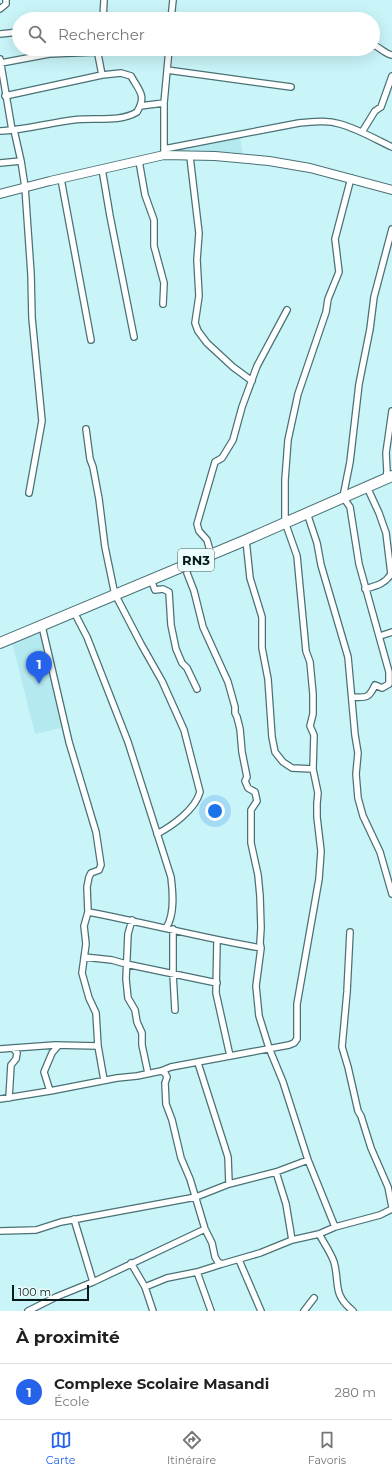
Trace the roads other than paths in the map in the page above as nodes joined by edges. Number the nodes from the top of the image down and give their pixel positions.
1 (6, 0) edge
2 (104, 0) edge
3 (173, 0) edge
4 (0, 9) edge
5 (103, 12) edge
6 (172, 12) edge
7 (12, 33) edge
8 (0, 34) edge
9 (380, 48) edge
10 (392, 55) edge
11 (35, 56) edge
12 (98, 56) edge
13 (168, 56) edge
14 (0, 61) edge
15 (167, 70) junction
16 (102, 75) junction
17 (392, 76) edge
18 (291, 87) dead end
19 (5, 96) junction
20 (164, 103) junction
21 (140, 106) junction
22 (13, 130) junction
23 (0, 131) edge
24 (362, 132) junction
25 (392, 147) edge
26 (164, 152) junction
27 (190, 156) junction
28 (21, 160) junction
29 (139, 161) junction
30 (0, 163) edge
31 (102, 169) junction
32 (351, 178) junction
33 (61, 179) junction
34 (24, 187) junction
35 (392, 190) edge
36 (0, 194) edge
37 (392, 229) edge
38 (163, 304) dead end
39 (287, 310) dead end
40 (134, 337) dead end
41 (90, 340) dead end
42 (252, 381) junction
43 (392, 411) edge
44 (86, 429) dead end
45 (389, 475) edge
46 (367, 487) junction
47 (29, 493) dead end
48 (346, 493) junction
49 (307, 513) junction
50 (285, 522) junction
51 (246, 540) junction
52 (211, 554) junction
53 (188, 568) junction
54 (151, 580) junction
55 (365, 589) junction
56 (114, 594) junction
57 (74, 612) junction
58 (42, 626) junction
59 (392, 632) edge
60 (380, 636) junction
61 (0, 644) edge
62 (197, 689) dead end
63 (352, 696) junction
64 (313, 769) junction
65 (157, 834) junction
66 (392, 894) edge
67 (88, 912) junction
68 (132, 920) junction
69 (166, 928) junction
70 (173, 929) junction
71 (350, 932) dead end
72 (217, 941) junction
73 (261, 948) junction
74 (84, 957) junction
75 (126, 964) junction
76 (173, 974) junction
77 (217, 983) junction
78 (175, 1010) dead end
79 (58, 1046) junction
80 (98, 1046) junction
81 (14, 1048) junction
82 (269, 1048) junction
83 (0, 1049) edge
84 (230, 1056) junction
85 (198, 1063) junction
86 (162, 1071) junction
87 (148, 1073) junction
88 (104, 1080) junction
89 (50, 1092) junction
90 (9, 1098) junction
91 (0, 1099) edge
92 (308, 1160) junction
93 (276, 1172) junction
94 (229, 1184) junction
95 (196, 1197) junction
96 (392, 1208) edge
97 (74, 1219) junction
98 (335, 1227) junction
99 (205, 1229) junction
100 (0, 1231) edge
101 (319, 1234) junction
102 (292, 1240) junction
103 (239, 1260) junction
104 (131, 1263) junction
105 (222, 1264) junction
106 (197, 1272) junction
107 (93, 1282) junction
108 (145, 1287) junction
109 (314, 1298) dead end
110 (28, 1311) edge
111 (153, 1311) edge
112 (211, 1311) edge
113 (261, 1311) edge
114 (304, 1311) edge
115 (353, 1311) edge

1 - 4 street
2 - 5 street
3 - 6 street
7 - 8 street
9 - 10 street
11 - 14 street
12 - 16 street
13 - 15 street
14 - 19 street
15 - 18 street
15 - 20 street
16 - 19 street
16 - 21 street
17 - 24 street
19 - 22 street
20 - 21 street
20 - 26 street
21 - 22 street
22 - 23 street
22 - 28 street
24 - 25 street
24 - 26 street
26 - 27 street
26 - 29 street
27 - 32 street
27 - 42 street
28 - 30 street
28 - 34 street
29 - 31 street
29 - 38 street
31 - 33 street
31 - 40 street
32 - 35 street
32 - 50 street
33 - 34 street
33 - 41 street
34 - 36 street
34 - 47 street
37 - 48 street
39 - 42 street
42 - 52 street
43 - 45 street
44 - 56 street
45 - 46 highway, RN3
46 - 48 highway, RN3
46 - 55 street
48 - 49 highway, RN3
48 - 55 street
49 - 50 highway, RN3
49 - 63 street
50 - 51 highway, RN3
50 - 64 street
51 - 52 highway, RN3
51 - 64 street
52 - 53 highway, RN3
53 - 54 highway, RN3
53 - 73 street
54 - 56 highway, RN3
54 - 62 street
55 - 60 street
56 - 57 highway, RN3
56 - 65 street
57 - 58 highway, RN3
57 - 65 street
58 - 61 highway, RN3
58 - 67 street
59 - 60 street
60 - 63 street
63 - 66 street
64 - 82 street
65 - 69 street
67 - 68 street
67 - 74 street
68 - 69 street
68 - 75 street
69 - 70 street
70 - 72 street
70 - 76 street
71 - 96 street
72 - 73 street
72 - 77 street
73 - 82 street
74 - 75 street
74 - 80 street
75 - 76 street
75 - 87 street
76 - 77 street
76 - 78 street
77 - 84 street
79 - 80 street
79 - 81 street
79 - 89 street
80 - 88 street
81 - 83 street
81 - 90 street
82 - 84 street
82 - 92 street
84 - 85 street
85 - 86 street
85 - 94 street
86 - 87 street
86 - 95 street
87 - 88 street
88 - 89 street
89 - 90 street
90 - 91 street
92 - 93 street
92 - 98 street
93 - 94 street
93 - 102 street
94 - 95 street
95 - 97 street
95 - 99 street
96 - 98 street
97 - 100 street
97 - 107 street
98 - 101 street
99 - 104 street
99 - 105 street
101 - 102 street
101 - 115 street
102 - 103 street
103 - 105 street
103 - 113 street
104 - 107 street
104 - 108 street
105 - 106 street
106 - 108 street
106 - 112 street
107 - 110 street
108 - 111 street
109 - 114 street

